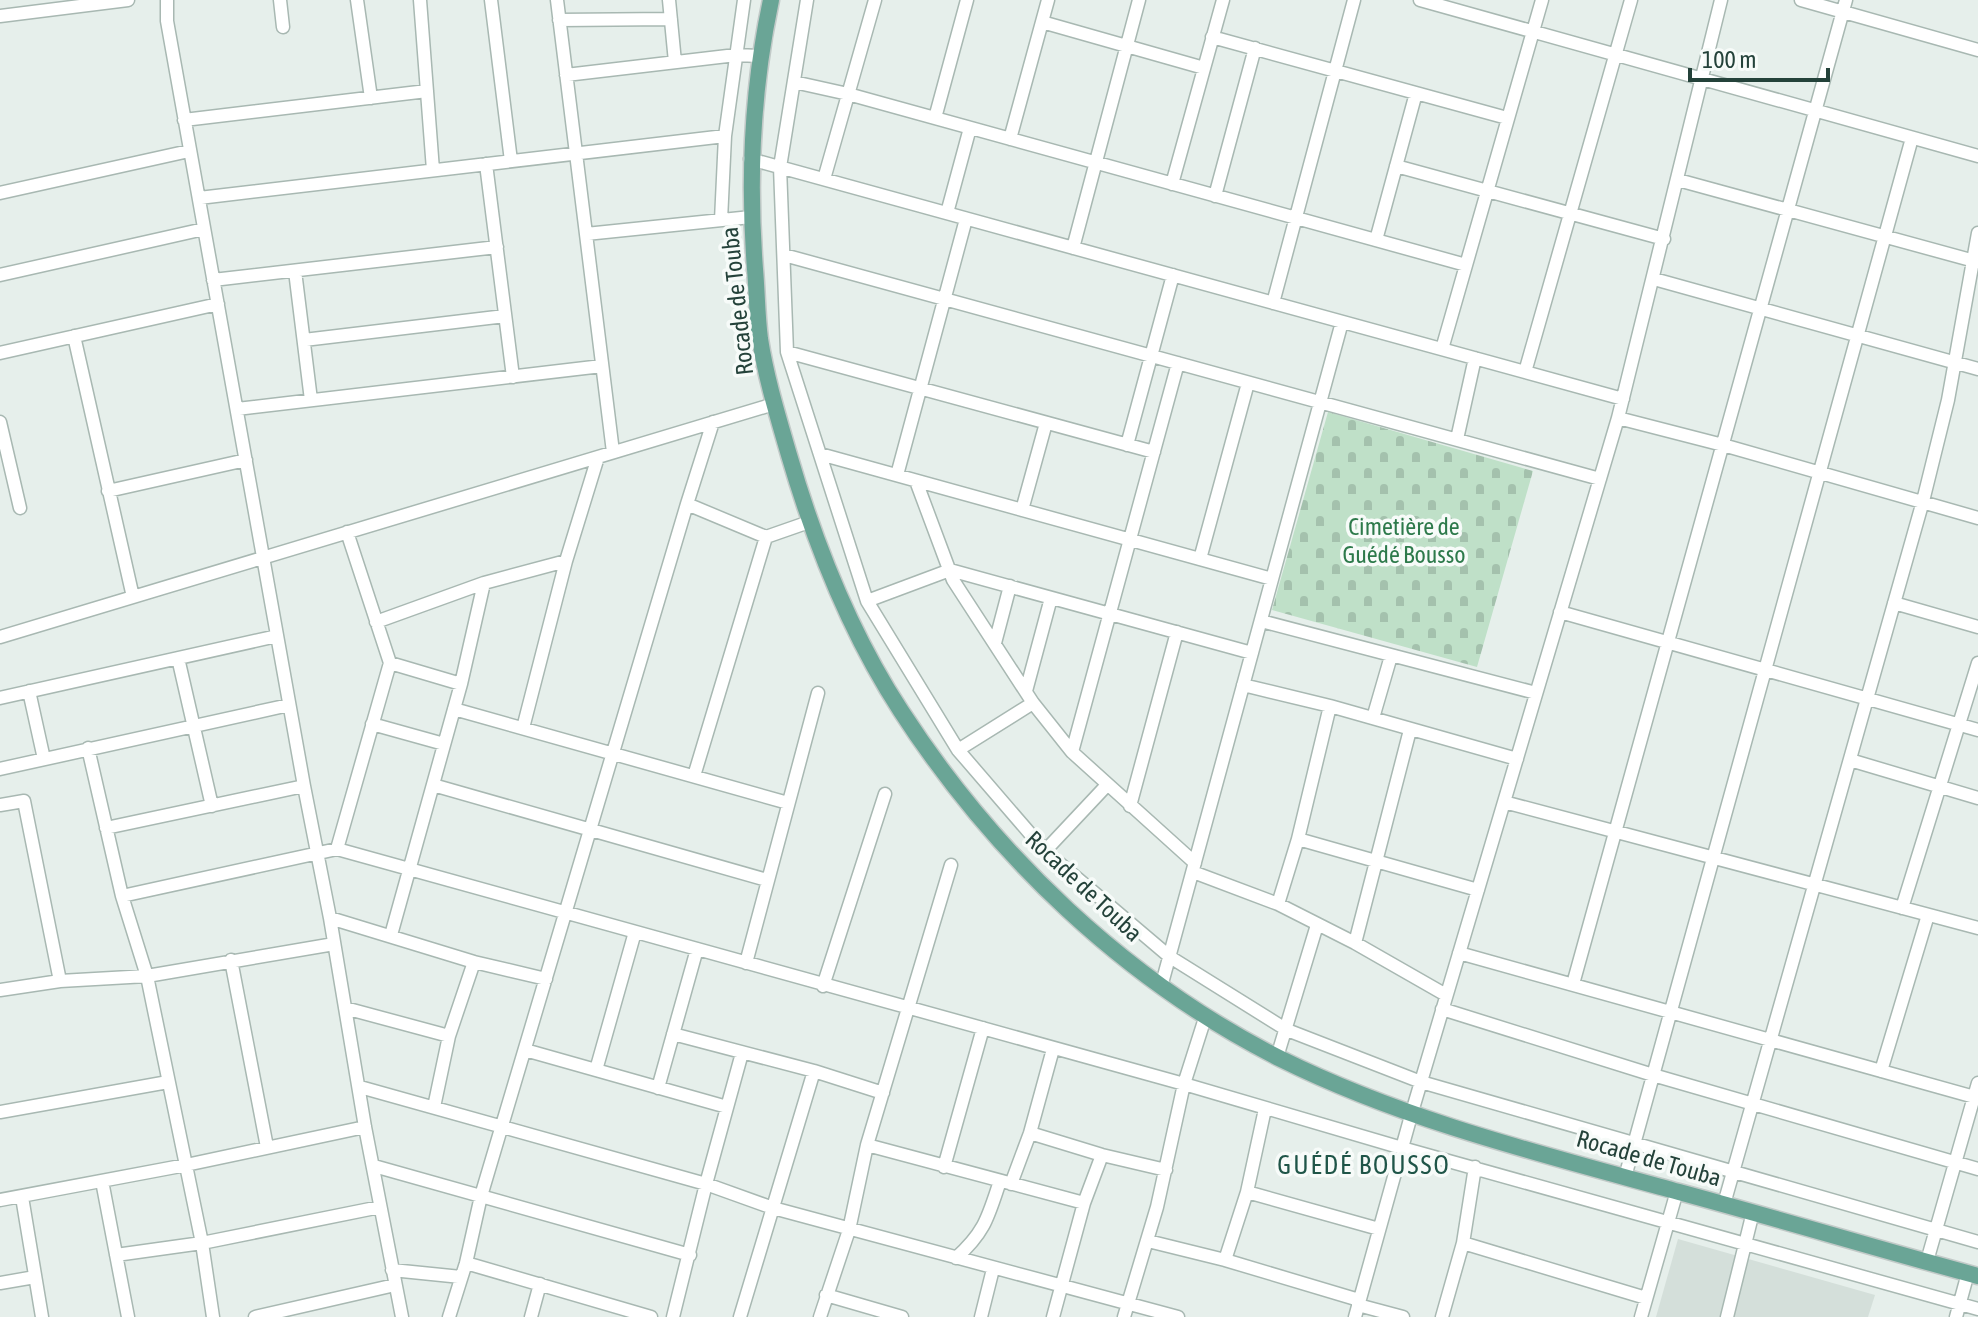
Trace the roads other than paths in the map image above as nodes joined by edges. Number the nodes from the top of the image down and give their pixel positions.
1 (128, 0) edge
2 (167, 0) edge
3 (280, 0) edge
4 (357, 0) edge
5 (420, 0) edge
6 (491, 0) edge
7 (557, 0) edge
8 (669, 0) edge
9 (744, 0) edge
10 (771, 0) edge
11 (807, 0) edge
12 (875, 0) edge
13 (967, 0) edge
14 (1048, 0) edge
15 (1139, 0) edge
16 (1223, 0) edge
17 (1354, 0) edge
18 (1542, 0) edge
19 (1631, 0) edge
20 (1721, 0) edge
21 (1801, 0) edge
22 (1426, 1) edge
23 (1844, 6) edge
24 (0, 16) edge
25 (671, 19) junction
26 (559, 20) junction
27 (1042, 22) junction
28 (283, 27) dead end
29 (1534, 32) junction
30 (1212, 37) junction
31 (1128, 47) junction
32 (1255, 48) junction
33 (1978, 50) edge
34 (736, 55) junction
35 (1615, 55) junction
36 (759, 56) junction
37 (675, 62) junction
38 (1204, 68) junction
39 (1336, 71) junction
40 (566, 75) junction
41 (1703, 79) junction
42 (794, 82) junction
43 (427, 91) junction
44 (1416, 93) junction
45 (848, 94) junction
46 (371, 98) junction
47 (1816, 111) junction
48 (935, 118) junction
49 (1507, 118) junction
50 (184, 120) junction
51 (970, 128) junction
52 (725, 136) junction
53 (1912, 138) junction
54 (1010, 139) junction
55 (189, 151) junction
56 (576, 154) junction
57 (1978, 156) edge
58 (750, 159) junction
59 (511, 161) junction
60 (1096, 163) junction
61 (486, 164) junction
62 (1396, 166) junction
63 (780, 167) junction
64 (433, 170) junction
65 (824, 179) junction
66 (1678, 180) junction
67 (1172, 184) junction
68 (1487, 191) junction
69 (0, 193) edge
70 (1215, 196) junction
71 (199, 198) junction
72 (1788, 210) junction
73 (947, 213) junction
74 (1570, 214) junction
75 (751, 217) junction
76 (1296, 218) junction
77 (966, 219) junction
78 (721, 220) junction
79 (204, 229) junction
80 (1978, 233) edge
81 (586, 234) junction
82 (1884, 237) junction
83 (1664, 239) junction
84 (1376, 240) junction
85 (497, 247) junction
86 (1073, 248) junction
87 (784, 255) junction
88 (1975, 262) edge
89 (1466, 265) junction
90 (295, 271) junction
91 (0, 275) edge
92 (1173, 275) junction
93 (1654, 279) junction
94 (213, 280) junction
95 (945, 299) junction
96 (1273, 303) junction
97 (218, 304) junction
98 (1761, 309) junction
99 (505, 316) junction
100 (1342, 322) junction
101 (74, 336) junction
102 (1857, 336) junction
103 (304, 340) junction
104 (1442, 349) junction
105 (787, 352) junction
106 (0, 353) edge
107 (1151, 356) junction
108 (1475, 358) junction
109 (1178, 363) junction
110 (1954, 363) junction
111 (602, 366) junction
112 (1978, 369) edge
113 (1525, 372) junction
114 (513, 377) junction
115 (1248, 383) junction
116 (920, 388) junction
117 (1623, 399) junction
118 (311, 400) junction
119 (1320, 402) junction
120 (774, 404) junction
121 (237, 409) junction
122 (1618, 418) junction
123 (0, 422) edge
124 (713, 422) junction
125 (1046, 423) junction
126 (1457, 439) junction
127 (1127, 445) junction
128 (1723, 445) junction
129 (613, 452) junction
130 (1154, 452) junction
131 (820, 454) junction
132 (598, 457) junction
133 (246, 460) junction
134 (1820, 472) junction
135 (897, 475) junction
136 (1600, 479) junction
137 (916, 481) junction
138 (108, 491) junction
139 (1923, 501) junction
140 (687, 504) junction
141 (20, 508) dead end
142 (1022, 510) junction
143 (1978, 518) edge
144 (809, 522) junction
145 (347, 532) junction
146 (766, 537) junction
147 (1130, 540) junction
148 (263, 558) junction
149 (1200, 559) junction
150 (566, 561) junction
151 (950, 570) junction
152 (1272, 579) junction
153 (484, 583) junction
154 (1010, 586) junction
155 (133, 597) junction
156 (1051, 598) junction
157 (867, 601) junction
158 (1894, 603) junction
159 (1560, 612) junction
160 (1110, 614) junction
161 (1261, 621) junction
162 (376, 622) junction
163 (1978, 627) edge
164 (1177, 632) junction
165 (277, 636) junction
166 (0, 637) edge
167 (1668, 642) junction
168 (995, 643) junction
169 (1252, 653) junction
170 (1391, 656) junction
171 (178, 658) junction
172 (390, 663) junction
173 (1978, 663) edge
174 (1765, 670) junction
175 (461, 684) junction
176 (1243, 685) junction
177 (29, 691) junction
178 (818, 693) dead end
179 (1536, 693) junction
180 (1029, 697) junction
181 (0, 698) edge
182 (1867, 699) junction
183 (289, 705) junction
184 (1330, 706) junction
185 (454, 709) junction
186 (1373, 718) junction
187 (372, 724) junction
188 (1959, 725) junction
189 (194, 726) junction
190 (523, 728) junction
191 (1410, 730) junction
192 (1978, 730) edge
193 (444, 744) junction
194 (88, 748) junction
195 (958, 750) junction
196 (1072, 752) junction
197 (613, 753) junction
198 (44, 759) junction
199 (1517, 759) junction
200 (1850, 760) junction
201 (0, 769) edge
202 (694, 776) junction
203 (433, 785) junction
204 (1107, 785) junction
205 (304, 786) junction
206 (1940, 787) junction
207 (885, 794) dead end
208 (1978, 798) edge
209 (1504, 802) junction
210 (788, 803) junction
211 (0, 805) edge
212 (212, 806) junction
213 (1130, 806) junction
214 (106, 828) junction
215 (590, 830) junction
216 (1615, 832) junction
217 (1298, 839) junction
218 (337, 849) junction
219 (1045, 851) junction
220 (316, 854) junction
221 (1713, 858) junction
222 (1378, 862) junction
223 (951, 865) dead end
224 (1194, 868) junction
225 (410, 869) junction
226 (767, 880) junction
227 (1814, 885) junction
228 (1478, 890) junction
229 (122, 896) junction
230 (1278, 904) junction
231 (1902, 908) junction
232 (566, 912) junction
233 (1928, 915) junction
234 (330, 918) junction
235 (1317, 925) junction
236 (1978, 928) edge
237 (635, 932) junction
238 (391, 935) junction
239 (1355, 943) junction
240 (334, 944) junction
241 (697, 949) junction
242 (1459, 953) junction
243 (1170, 957) junction
244 (231, 960) junction
245 (474, 962) junction
246 (746, 963) junction
247 (147, 976) junction
248 (546, 979) junction
249 (60, 981) junction
250 (1573, 984) junction
251 (823, 986) junction
252 (1161, 987) junction
253 (0, 990) edge
254 (1446, 995) junction
255 (345, 1008) junction
256 (907, 1008) junction
257 (1442, 1009) junction
258 (1671, 1012) junction
259 (1206, 1015) junction
260 (983, 1028) junction
261 (1287, 1030) junction
262 (673, 1034) junction
263 (449, 1036) junction
264 (1771, 1040) junction
265 (1053, 1049) junction
266 (525, 1050) junction
267 (742, 1053) junction
268 (1277, 1057) junction
269 (596, 1070) junction
270 (814, 1071) junction
271 (1881, 1071) junction
272 (1653, 1075) junction
273 (168, 1082) junction
274 (1421, 1082) junction
275 (1978, 1083) edge
276 (1184, 1084) junction
277 (360, 1087) junction
278 (658, 1088) junction
279 (883, 1093) junction
280 (1976, 1098) edge
281 (1753, 1103) junction
282 (434, 1107) junction
283 (727, 1107) junction
284 (1265, 1109) junction
285 (0, 1112) edge
286 (1412, 1112) junction
287 (365, 1127) junction
288 (502, 1127) junction
289 (1030, 1133) junction
290 (1635, 1143) junction
291 (867, 1145) junction
292 (267, 1147) junction
293 (1402, 1148) junction
294 (1102, 1155) junction
295 (1955, 1162) junction
296 (186, 1165) junction
297 (374, 1166) junction
298 (944, 1167) junction
299 (1475, 1167) junction
300 (1978, 1169) edge
301 (1166, 1170) junction
302 (1733, 1172) junction
303 (1625, 1177) junction
304 (102, 1181) junction
305 (1005, 1182) junction
306 (706, 1184) junction
307 (1677, 1191) junction
308 (1247, 1192) junction
309 (481, 1196) junction
310 (22, 1197) junction
311 (0, 1200) edge
312 (1084, 1203) junction
313 (1724, 1204) junction
314 (380, 1207) junction
315 (773, 1208) junction
316 (1753, 1212) junction
317 (1668, 1223) junction
318 (1379, 1229) junction
319 (849, 1230) junction
320 (1936, 1230) junction
321 (1148, 1241) junction
322 (1978, 1242) edge
323 (202, 1243) junction
324 (1463, 1243) junction
325 (1747, 1243) junction
326 (116, 1255) junction
327 (690, 1255) junction
328 (956, 1258) junction
329 (1225, 1260) junction
330 (1927, 1261) junction
331 (466, 1263) junction
332 (993, 1269) junction
333 (392, 1270) junction
334 (1973, 1274) edge
335 (35, 1277) junction
336 (461, 1277) junction
337 (0, 1283) edge
338 (540, 1284) junction
339 (395, 1285) junction
340 (1062, 1287) junction
341 (826, 1295) junction
342 (1646, 1298) junction
343 (607, 1302) junction
344 (1127, 1303) junction
345 (1357, 1307) edge
346 (1978, 1309) edge
347 (314, 1311) edge
348 (1958, 1311) edge
349 (42, 1317) edge
350 (128, 1317) edge
351 (213, 1317) edge
352 (255, 1317) edge
353 (402, 1317) edge
354 (449, 1317) edge
355 (531, 1317) edge
356 (603, 1317) edge
357 (651, 1317) edge
358 (673, 1317) edge
359 (740, 1317) edge
360 (820, 1317) edge
361 (902, 1317) edge
362 (981, 1317) edge
363 (1053, 1317) edge
364 (1124, 1317) edge
365 (1178, 1317) edge
366 (1403, 1317) edge
367 (1442, 1317) edge
368 (1641, 1317) edge
369 (1727, 1317) edge

1 - 24 street
2 - 50 street
3 - 28 street
4 - 46 street
5 - 43 street
6 - 59 street
7 - 26 street
8 - 25 street
9 - 34 street
10 - 36 main road, Rocade de Touba
11 - 42 street
12 - 45 street
13 - 48 street
14 - 27 street
15 - 31 street
16 - 30 street
17 - 39 street
18 - 29 street
19 - 35 street
20 - 41 street
21 - 23 street
22 - 29 street
23 - 33 street
23 - 47 street
25 - 26 street
25 - 37 street
26 - 40 street
27 - 31 street
27 - 54 street
29 - 35 street
29 - 49 street
30 - 32 street
30 - 38 street
31 - 38 street
31 - 60 street
32 - 39 street
32 - 70 street
34 - 36 street
34 - 37 street
34 - 52 street
35 - 41 street
35 - 74 street
36 - 58 main road, Rocade de Touba
37 - 40 street
38 - 67 street
39 - 44 street
39 - 76 street
40 - 56 street
41 - 47 street
41 - 66 street
42 - 45 street
42 - 63 street
43 - 46 street
43 - 64 street
44 - 49 street
44 - 62 street
45 - 48 street
45 - 65 street
46 - 50 street
47 - 53 street
47 - 72 street
48 - 51 street
49 - 68 street
50 - 55 street
51 - 54 street
51 - 73 street
52 - 56 street
52 - 78 street
53 - 57 street
53 - 82 street
54 - 60 street
55 - 69 street
55 - 71 street
56 - 59 street
56 - 81 street
58 - 63 street
58 - 75 main road, Rocade de Touba
59 - 61 street
60 - 67 street
60 - 86 street
61 - 64 street
61 - 85 street
62 - 68 street
62 - 84 street
63 - 65 street
63 - 87 street
64 - 71 street
65 - 73 street
66 - 72 street
66 - 83 street
67 - 70 street
68 - 74 street
68 - 89 street
70 - 76 street
71 - 79 street
72 - 82 street
72 - 98 street
73 - 77 street
74 - 83 street
74 - 113 street
75 - 78 street
75 - 120 main road, Rocade de Touba
76 - 84 street
76 - 96 street
77 - 86 street
77 - 95 street
78 - 81 street
79 - 91 street
79 - 94 street
80 - 88 street
81 - 111 street
82 - 88 street
82 - 102 street
83 - 93 street
84 - 89 street
85 - 90 street
85 - 99 street
86 - 92 street
87 - 95 street
87 - 105 street
88 - 110 street
89 - 104 street
90 - 94 street
90 - 103 street
92 - 96 street
92 - 107 street
93 - 98 street
93 - 117 street
94 - 97 street
95 - 107 street
95 - 116 street
96 - 100 street
97 - 101 street
97 - 121 street
98 - 102 street
98 - 128 street
99 - 103 street
99 - 114 street
100 - 104 street
100 - 119 street
101 - 106 street
101 - 138 street
102 - 110 street
102 - 134 street
103 - 118 street
104 - 108 street
105 - 116 street
105 - 131 street
107 - 109 street
107 - 127 street
108 - 113 street
108 - 126 street
109 - 115 street
109 - 130 street
110 - 112 street
110 - 139 street
111 - 114 street
111 - 129 street
113 - 117 street
114 - 118 street
115 - 119 street
115 - 149 street
116 - 125 street
116 - 135 street
117 - 122 street
118 - 121 street
119 - 126 street
119 - 152 street
120 - 124 street
120 - 144 main road, Rocade de Touba
121 - 133 street
122 - 128 street
122 - 136 street
123 - 141 street
124 - 129 street
124 - 140 street
125 - 127 street
125 - 142 street
126 - 136 street
127 - 130 street
128 - 134 street
128 - 167 street
129 - 132 street
130 - 147 street
131 - 135 street
131 - 157 street
132 - 145 street
132 - 150 street
133 - 138 street
133 - 148 street
134 - 139 street
134 - 174 street
135 - 137 street
136 - 159 street
137 - 142 street
137 - 151 street
138 - 155 street
139 - 143 street
139 - 158 street
140 - 146 street
140 - 197 street
142 - 147 street
144 - 146 street
144 - 252 main road, Rocade de Touba
145 - 148 street
145 - 162 street
146 - 202 street
147 - 149 street
147 - 160 street
148 - 155 street
148 - 165 street
149 - 152 street
150 - 153 street
150 - 190 street
151 - 154 street
151 - 157 street
151 - 168 street
152 - 161 street
153 - 162 street
153 - 175 street
154 - 156 street
154 - 168 street
155 - 166 street
156 - 160 street
156 - 180 street
157 - 195 street
158 - 163 street
158 - 182 street
159 - 167 street
159 - 179 street
160 - 164 street
160 - 196 street
161 - 169 street
161 - 170 street
162 - 172 street
164 - 169 street
164 - 213 street
165 - 171 street
165 - 183 street
167 - 174 street
167 - 216 street
168 - 180 street
169 - 176 street
170 - 179 street
170 - 186 street
171 - 177 street
171 - 189 street
172 - 175 street
172 - 187 street
173 - 188 street
174 - 182 street
174 - 221 street
175 - 185 street
176 - 184 street
176 - 224 street
177 - 181 street
177 - 198 street
178 - 210 street
179 - 199 street
180 - 195 street
180 - 196 street
182 - 188 street
182 - 200 street
183 - 189 street
183 - 205 street
184 - 186 street
184 - 217 street
185 - 190 street
185 - 193 street
186 - 191 street
187 - 193 street
187 - 218 street
188 - 192 street
188 - 206 street
189 - 194 street
189 - 212 street
190 - 197 street
191 - 199 street
191 - 222 street
193 - 203 street
194 - 198 street
194 - 214 street
195 - 219 street
196 - 204 street
197 - 202 street
197 - 215 street
198 - 201 street
199 - 209 street
200 - 206 street
200 - 227 street
202 - 210 street
203 - 215 street
203 - 225 street
204 - 213 street
204 - 219 street
205 - 212 street
205 - 220 street
206 - 208 street
206 - 231 street
207 - 251 street
209 - 216 street
209 - 228 street
210 - 226 street
211 - 249 street
212 - 214 street
213 - 224 street
214 - 229 street
215 - 226 street
215 - 232 street
216 - 221 street
216 - 250 street
217 - 222 street
217 - 230 street
218 - 220 street
218 - 225 street
219 - 243 street
220 - 229 street
220 - 234 street
221 - 227 street
221 - 258 street
222 - 228 street
222 - 239 street
223 - 256 street
224 - 230 street
224 - 243 street
225 - 232 street
225 - 238 street
226 - 246 street
227 - 231 street
227 - 264 street
228 - 242 street
229 - 247 street
230 - 235 street
231 - 233 street
232 - 237 street
232 - 248 street
233 - 236 street
233 - 271 street
234 - 238 street
234 - 240 street
235 - 239 street
235 - 261 street
237 - 241 street
237 - 269 street
238 - 245 street
239 - 254 street
240 - 244 street
240 - 255 street
241 - 246 street
241 - 262 street
242 - 250 street
242 - 254 street
243 - 252 street
243 - 261 street
244 - 247 street
244 - 292 street
245 - 248 street
245 - 263 street
246 - 251 street
247 - 249 street
247 - 273 street
248 - 266 street
249 - 253 street
250 - 258 street
251 - 256 street
252 - 259 main road, Rocade de Touba
254 - 257 street
255 - 263 street
255 - 277 street
256 - 260 street
256 - 279 street
257 - 272 street
257 - 274 street
258 - 264 street
258 - 272 street
259 - 268 main road, Rocade de Touba
259 - 276 street
260 - 265 street
260 - 298 street
261 - 268 street
261 - 274 street
262 - 267 street
262 - 278 street
263 - 282 street
264 - 271 street
264 - 281 street
265 - 276 street
265 - 289 street
266 - 269 street
266 - 288 street
267 - 270 street
267 - 283 street
268 - 286 main road, Rocade de Touba
269 - 278 street
270 - 279 street
270 - 315 street
271 - 280 street
272 - 281 street
272 - 290 street
273 - 285 street
273 - 296 street
274 - 286 street
274 - 290 street
275 - 280 street
276 - 284 street
276 - 301 street
277 - 282 street
277 - 287 street
278 - 283 street
279 - 291 street
280 - 295 street
281 - 295 street
281 - 302 street
282 - 288 street
283 - 306 street
284 - 293 street
284 - 308 street
286 - 293 street
286 - 303 main road, Rocade de Touba
287 - 292 street
287 - 297 street
288 - 306 street
288 - 309 street
289 - 294 street
289 - 305 street
290 - 302 street
290 - 303 street
291 - 298 street
291 - 319 street
292 - 296 street
293 - 299 street
293 - 318 street
294 - 301 street
294 - 312 street
295 - 300 street
295 - 320 street
296 - 304 street
296 - 323 street
297 - 309 street
297 - 314 street
298 - 305 street
299 - 317 street
299 - 324 street
301 - 321 street
302 - 313 street
302 - 320 street
303 - 307 main road, Rocade de Touba
304 - 310 street
304 - 326 street
305 - 312 street
305 - 328 street
306 - 315 street
306 - 327 street
307 - 313 main road, Rocade de Touba
307 - 317 street
308 - 318 street
308 - 329 street
309 - 327 street
309 - 331 street
310 - 311 street
310 - 335 street
312 - 340 street
313 - 316 main road, Rocade de Touba
314 - 323 street
314 - 333 street
315 - 319 street
315 - 359 street
316 - 325 street
316 - 330 main road, Rocade de Touba
317 - 325 street
317 - 342 street
318 - 345 street
319 - 328 street
319 - 341 street
320 - 322 street
320 - 330 street
321 - 329 street
321 - 344 street
323 - 326 street
323 - 351 street
324 - 342 street
324 - 367 street
325 - 348 street
325 - 369 street
326 - 350 street
327 - 358 street
328 - 332 street
329 - 345 street
330 - 334 main road, Rocade de Touba
331 - 336 street
331 - 338 street
332 - 340 street
332 - 362 street
333 - 336 street
333 - 339 street
334 - 348 street
335 - 337 street
335 - 349 street
336 - 354 street
338 - 343 street
338 - 355 street
339 - 347 street
339 - 353 street
340 - 344 street
340 - 363 street
341 - 360 street
341 - 361 street
342 - 368 street
343 - 356 street
343 - 357 street
344 - 364 street
344 - 365 street
345 - 366 street
346 - 348 street
347 - 352 street

